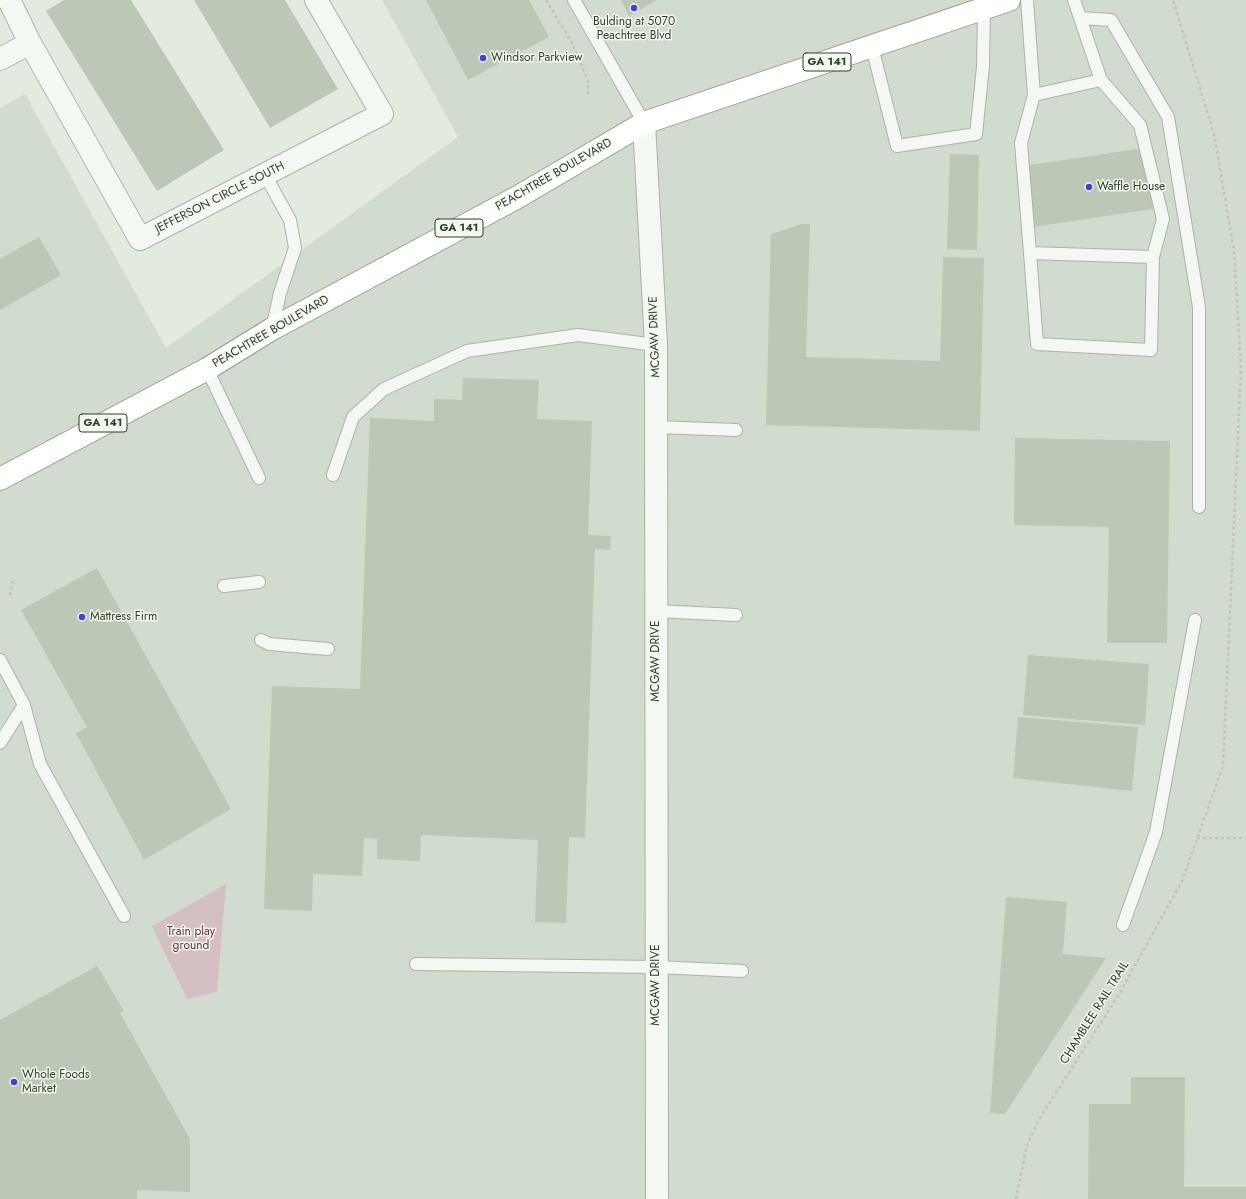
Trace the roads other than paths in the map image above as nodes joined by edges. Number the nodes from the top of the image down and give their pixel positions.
1 (9, 0) edge
2 (316, 0) edge
3 (574, 0) edge
4 (1009, 0) edge
5 (1027, 0) edge
6 (1074, 0) edge
7 (984, 8) junction
8 (1080, 18) junction
9 (30, 43) junction
10 (872, 47) junction
11 (0, 59) edge
12 (1101, 80) junction
13 (1034, 95) junction
14 (644, 123) junction
15 (265, 174) junction
16 (1030, 253) junction
17 (1153, 257) junction
18 (272, 329) junction
19 (656, 345) junction
20 (207, 369) junction
21 (656, 427) junction
22 (736, 430) dead end
23 (333, 475) dead end
24 (259, 478) dead end
25 (0, 479) edge
26 (1199, 507) dead end
27 (259, 582) dead end
28 (224, 586) dead end
29 (656, 611) junction
30 (736, 615) dead end
31 (1195, 620) dead end
32 (261, 640) dead end
33 (328, 649) dead end
34 (0, 660) edge
35 (24, 704) junction
36 (0, 743) edge
37 (124, 916) dead end
38 (1123, 925) dead end
39 (416, 964) dead end
40 (656, 967) junction
41 (742, 971) dead end
42 (657, 1199) edge

1 - 9 street, JEFFERSON CIRCLE SOUTH
2 - 15 street, JEFFERSON CIRCLE SOUTH
3 - 14 lane
4 - 7 highway, PEACHTREE BOULEVARD / GA 141
5 - 13 lane
6 - 8 lane
7 - 10 highway, PEACHTREE BOULEVARD / GA 141
7 - 10 lane
8 - 12 lane
8 - 26 lane
9 - 11 street
9 - 15 street, JEFFERSON CIRCLE SOUTH
10 - 14 highway, PEACHTREE BOULEVARD / GA 141
12 - 13 lane
12 - 17 lane
13 - 16 lane
14 - 18 highway, PEACHTREE BOULEVARD / GA 141
14 - 19 street, MCGAW DRIVE
15 - 18 lane
16 - 17 lane
16 - 17 lane
18 - 20 highway, PEACHTREE BOULEVARD / GA 141
19 - 21 street, MCGAW DRIVE
19 - 23 lane
20 - 24 lane
20 - 25 highway, PEACHTREE BOULEVARD / GA 141
21 - 22 lane
21 - 29 street, MCGAW DRIVE
27 - 28 lane
29 - 30 lane
29 - 40 street, MCGAW DRIVE
31 - 38 lane
32 - 33 lane
34 - 35 lane
35 - 36 lane
35 - 37 lane
39 - 40 lane
40 - 41 lane
40 - 42 street, MCGAW DRIVE

